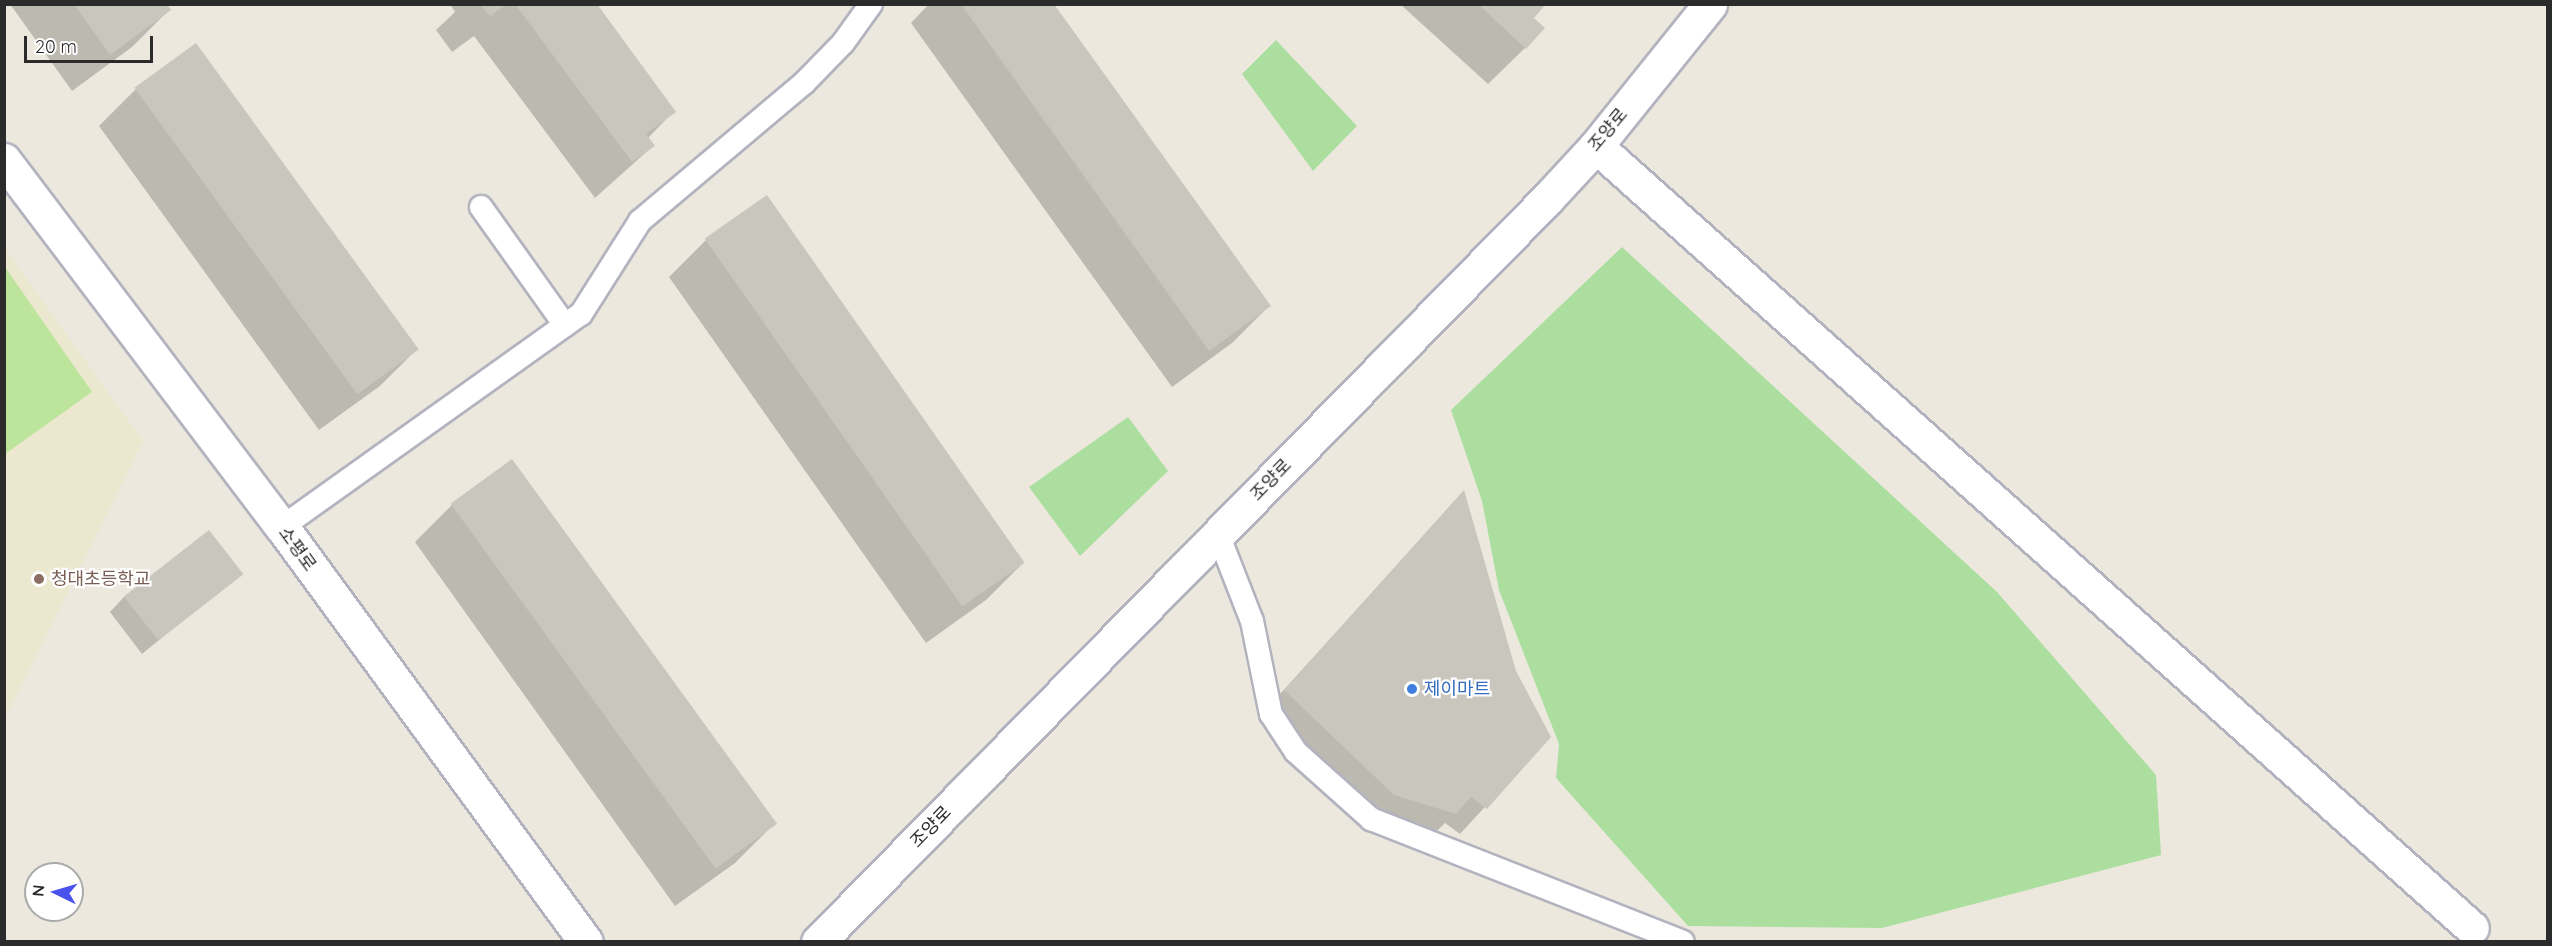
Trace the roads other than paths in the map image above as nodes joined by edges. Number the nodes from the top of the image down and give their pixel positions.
1 (871, 4) edge
2 (1710, 4) edge
3 (1596, 146) junction
4 (4, 160) edge
5 (481, 207) dead end
6 (565, 325) junction
7 (282, 527) junction
8 (1218, 534) junction
9 (2472, 928) dead end
10 (586, 942) edge
11 (818, 942) edge
12 (1683, 942) edge

1 - 6 lane
2 - 3 street, 조양로
3 - 8 street, 조양로
3 - 9 street
4 - 7 street, 소평로
5 - 6 lane
6 - 7 lane
7 - 10 street, 소평로
8 - 11 street, 조양로
8 - 12 lane

